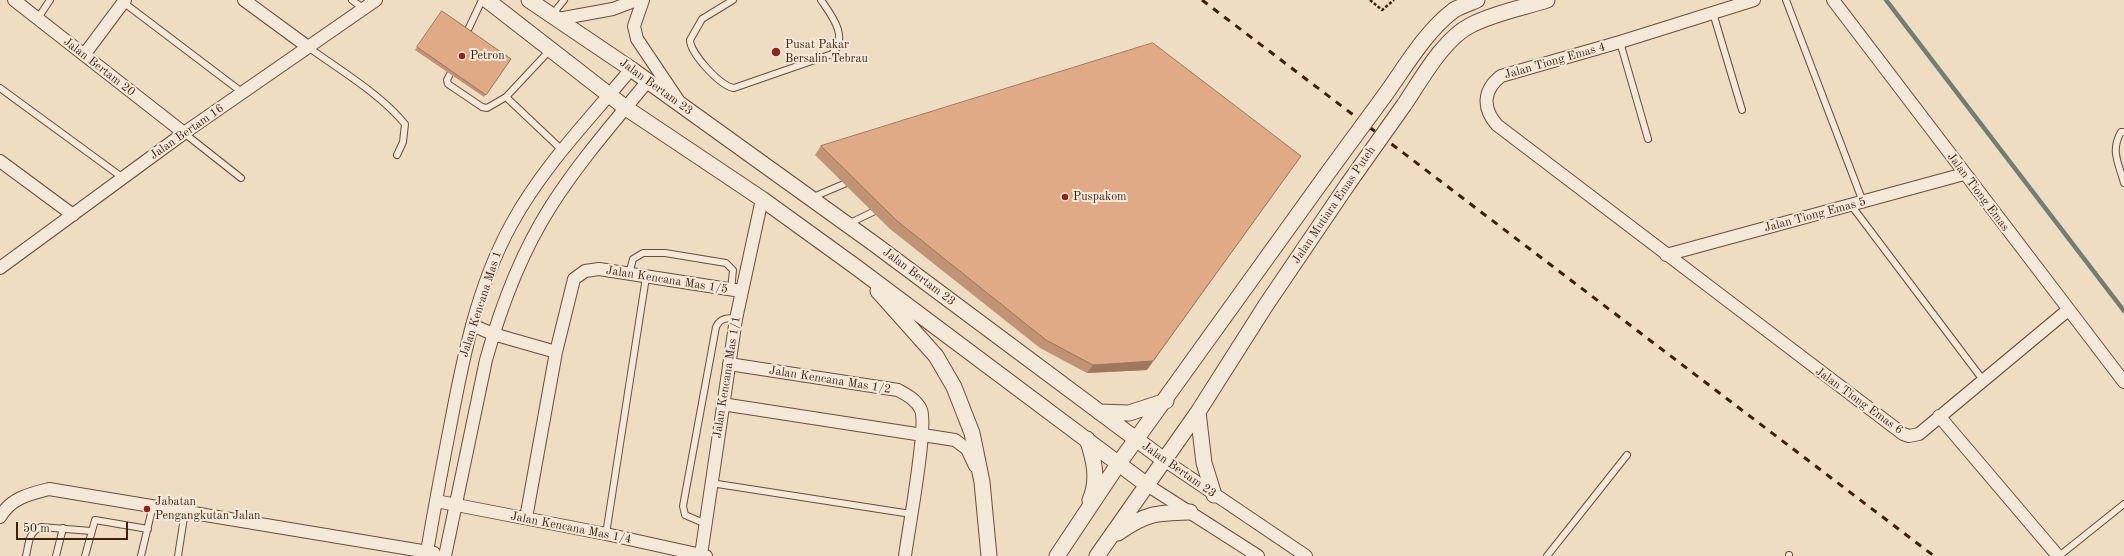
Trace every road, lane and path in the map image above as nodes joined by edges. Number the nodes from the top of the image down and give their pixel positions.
1 (14, 0) edge
2 (50, 0) edge
3 (244, 0) edge
4 (352, 0) edge
5 (376, 0) edge
6 (482, 0) edge
7 (488, 0) edge
8 (529, 0) edge
9 (564, 0) edge
10 (637, 0) edge
11 (643, 0) edge
12 (733, 0) edge
13 (821, 0) edge
14 (1370, 0) edge
15 (1394, 0) edge
16 (1477, 0) edge
17 (1547, 0) edge
18 (1754, 0) edge
19 (1786, 0) edge
20 (1833, 0) edge
21 (124, 1) edge
22 (1459, 5) edge
23 (364, 9) junction
24 (1713, 13) junction
25 (555, 17) junction
26 (38, 18) junction
27 (467, 32) edge
28 (1620, 42) junction
29 (308, 47) junction
30 (551, 49) junction
31 (84, 55) junction
32 (631, 69) junction
33 (450, 74) edge
34 (647, 82) junction
35 (0, 88) edge
36 (243, 93) junction
37 (610, 95) junction
38 (506, 97) junction
39 (680, 103) junction
40 (626, 108) junction
41 (1742, 110) dead end
42 (2124, 132) edge
43 (184, 134) junction
44 (1648, 139) dead end
45 (562, 150) junction
46 (397, 155) dead end
47 (0, 161) edge
48 (1964, 174) junction
49 (124, 178) junction
50 (241, 178) dead end
51 (855, 179) edge
52 (2124, 183) edge
53 (810, 198) junction
54 (762, 199) junction
55 (1863, 202) junction
56 (1851, 205) junction
57 (886, 208) edge
58 (72, 215) junction
59 (847, 225) junction
60 (1666, 256) junction
61 (2, 263) edge
62 (856, 267) junction
63 (629, 274) junction
64 (646, 277) junction
65 (736, 290) junction
66 (2068, 310) junction
67 (736, 320) junction
68 (472, 324) junction
69 (493, 334) junction
70 (556, 352) junction
71 (729, 364) junction
72 (1983, 380) junction
73 (2124, 382) edge
74 (1166, 401) junction
75 (722, 404) junction
76 (1099, 412) junction
77 (1198, 412) junction
78 (1939, 416) junction
79 (922, 435) junction
80 (1088, 439) junction
81 (1136, 440) junction
82 (1627, 455) dead end
83 (1164, 460) junction
84 (1120, 463) junction
85 (982, 482) junction
86 (711, 483) junction
87 (1147, 485) junction
88 (1214, 495) junction
89 (436, 501) junction
90 (2124, 504) edge
91 (153, 506) junction
92 (456, 506) junction
93 (185, 511) junction
94 (1190, 512) junction
95 (911, 514) junction
96 (0, 517) edge
97 (526, 518) junction
98 (1082, 519) junction
99 (706, 524) junction
100 (63, 528) junction
101 (148, 529) junction
102 (91, 531) junction
103 (606, 534) junction
104 (1109, 539) junction
105 (428, 554) edge
106 (26, 556) edge
107 (56, 556) edge
108 (85, 556) edge
109 (141, 556) edge
110 (178, 556) edge
111 (445, 556) edge
112 (704, 556) edge
113 (905, 556) edge
114 (989, 556) edge
115 (1057, 556) edge
116 (1096, 556) edge
117 (1258, 556) edge
118 (1306, 556) edge
119 (1547, 556) edge
120 (2058, 556) edge

1 - 26 street, Jalan Bertam 20
2 - 26 lane
3 - 29 street
4 - 23 lane
5 - 23 street, Jalan Bertam 16
6 - 27 lane
7 - 30 street
8 - 25 street, Jalan Bertam 23
9 - 25 lane
10 - 25 street
11 - 39 street
12 - 13 lane
14 - 15 path
16 - 22 street, Jalan Mutiara Emas Puteh
17 - 77 street, Jalan Mutiara Emas Puteh, bridge
18 - 24 street, Jalan Tiong Emas 4
19 - 55 lane
20 - 48 street, Jalan Tiong Emas
21 - 31 street
21 - 36 lane
22 - 74 street, Jalan Mutiara Emas Puteh, bridge
23 - 29 street, Jalan Bertam 16
24 - 28 street, Jalan Tiong Emas 4
24 - 41 lane
25 - 32 street, Jalan Bertam 23
26 - 31 street, Jalan Bertam 20
28 - 44 lane
28 - 60 street, Jalan Tiong Emas 4
29 - 36 street, Jalan Bertam 16
29 - 46 lane
30 - 37 street
30 - 38 lane
31 - 43 street, Jalan Bertam 20
32 - 34 street, Jalan Bertam 23
32 - 37 street, Jalan Kencana Mas 1
33 - 38 lane
34 - 39 street, Jalan Bertam 23
34 - 40 street, Jalan Kencana Mas 1
35 - 49 lane
36 - 43 street, Jalan Bertam 16
37 - 40 street
37 - 45 street, Jalan Kencana Mas 1
38 - 45 lane
39 - 53 street, Jalan Bertam 23
40 - 54 street
40 - 69 street, Jalan Kencana Mas 1
42 - 52 lane
43 - 49 street, Jalan Bertam 16
43 - 50 lane
45 - 68 street, Jalan Kencana Mas 1
47 - 58 street
48 - 55 street, Jalan Tiong Emas 5
48 - 66 street, Jalan Tiong Emas
49 - 58 street, Jalan Bertam 16
51 - 53 lane
53 - 59 street, Jalan Bertam 23
54 - 62 street
54 - 65 street, Jalan Kencana Mas 1/1
55 - 56 street, Jalan Tiong Emas 5
56 - 60 street, Jalan Tiong Emas 5
56 - 72 lane
57 - 59 lane
58 - 61 street, Jalan Bertam 16
59 - 76 street, Jalan Bertam 23
60 - 78 street, Jalan Tiong Emas 6
62 - 80 street
62 - 85 street
63 - 64 street, Jalan Kencana Mas 1/5
63 - 65 lane
63 - 70 street, Jalan Kencana Mas 1/5
64 - 65 street, Jalan Kencana Mas 1/5
64 - 103 lane
65 - 67 street, Jalan Kencana Mas 1/1
66 - 72 street, Jalan Tiong Emas 6
66 - 73 street, Jalan Tiong Emas
67 - 71 street, Jalan Kencana Mas 1/1
67 - 99 lane
68 - 69 street
68 - 89 street, Jalan Kencana Mas 1
69 - 70 street
69 - 92 street, Jalan Kencana Mas 1
70 - 97 street, Jalan Kencana Mas 1/5
71 - 75 street, Jalan Kencana Mas 1/1
71 - 79 street, Jalan Kencana Mas 1/2
72 - 78 street, Jalan Tiong Emas 6
74 - 76 street
74 - 81 street, Jalan Mutiara Emas Puteh
75 - 79 street
75 - 86 street, Jalan Kencana Mas 1/1
76 - 81 street, Jalan Bertam 23
77 - 83 street, Jalan Mutiara Emas Puteh
77 - 88 street
78 - 120 street
79 - 85 street
79 - 95 street
80 - 84 street
80 - 98 street
81 - 83 street, Jalan Bertam 23
81 - 84 street, Jalan Mutiara Emas Puteh
82 - 119 lane
83 - 87 street, Jalan Mutiara Emas Puteh
83 - 88 street, Jalan Bertam 23
84 - 87 street
84 - 98 street
85 - 114 street
86 - 95 lane
86 - 99 street, Jalan Kencana Mas 1/1
87 - 94 street
87 - 104 street
88 - 118 street, Jalan Bertam 23
89 - 92 street, Jalan Kencana Mas 1/4
89 - 105 street, Jalan Kencana Mas 1
90 - 120 lane
91 - 93 street
91 - 96 street
91 - 101 lane
92 - 97 street, Jalan Kencana Mas 1/4
92 - 111 street, Jalan Kencana Mas 1
93 - 105 street
93 - 110 lane
94 - 104 street
94 - 117 street
95 - 113 street
97 - 103 street, Jalan Kencana Mas 1/4
98 - 115 street
99 - 112 street, Jalan Kencana Mas 1/1
100 - 102 lane
100 - 106 lane
100 - 107 lane
101 - 102 lane
101 - 109 lane
102 - 108 lane
103 - 112 street, Jalan Kencana Mas 1/4
104 - 116 street
105 - 111 street

